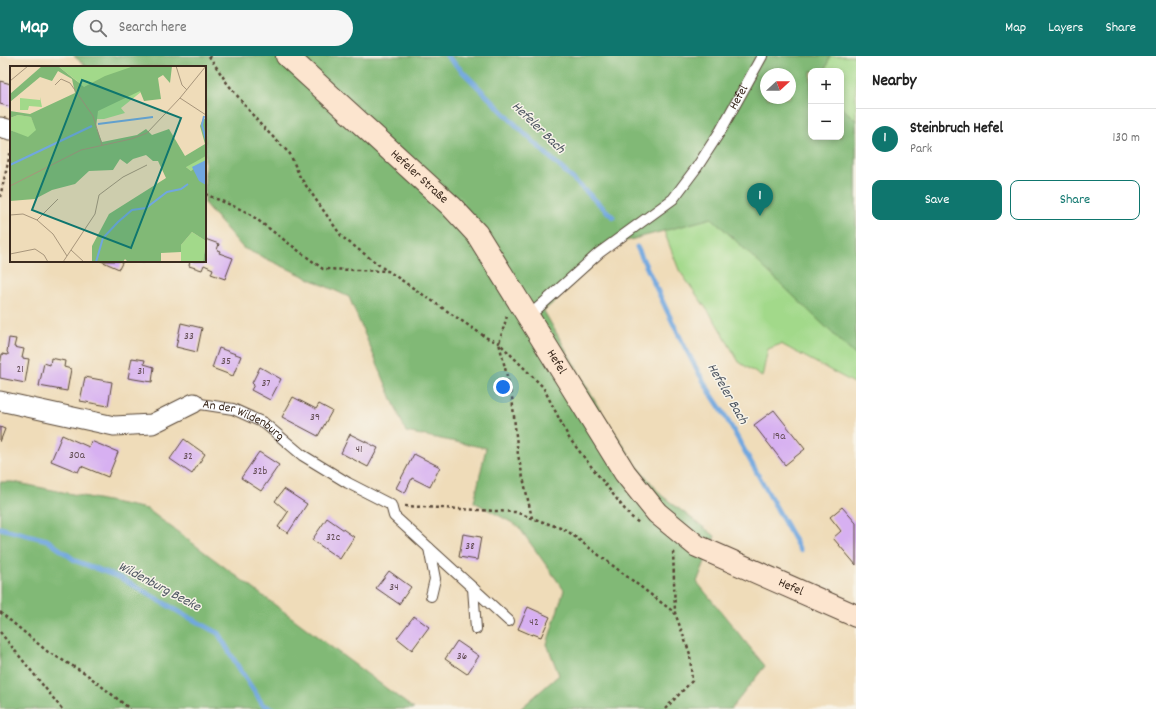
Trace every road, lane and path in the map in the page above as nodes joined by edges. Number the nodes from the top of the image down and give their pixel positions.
1 (210, 56) edge
2 (287, 56) edge
3 (762, 56) edge
4 (0, 127) edge
5 (10, 130) edge
6 (10, 154) edge
7 (206, 194) edge
8 (0, 198) edge
9 (388, 271) junction
10 (529, 316) junction
11 (499, 343) junction
12 (0, 401) edge
13 (194, 403) joint
14 (391, 505) junction
15 (532, 518) junction
16 (642, 525) dead end
17 (680, 532) junction
18 (429, 548) junction
19 (473, 588) junction
20 (431, 596) dead end
21 (0, 612) edge
22 (675, 613) junction
23 (856, 616) edge
24 (509, 621) dead end
25 (476, 629) dead end
26 (0, 632) edge
27 (62, 709) edge
28 (130, 709) edge
29 (664, 709) edge

1 - 9 path
2 - 10 main road, Hefeler Straße
3 - 10 lane, Hefel
4 - 5 street
6 - 8 path
7 - 9 path
9 - 11 path
10 - 11 path
10 - 17 main road, Hefel
11 - 15 path
11 - 16 path
12 - 13 street, An der Wildenburg
13 - 14 lane, An der Wildenburg
14 - 15 path
14 - 18 lane
15 - 22 path
17 - 22 path
17 - 23 main road, Hefel
18 - 19 lane
18 - 20 lane
19 - 24 lane
19 - 25 lane
21 - 28 path
22 - 29 path
26 - 27 path

